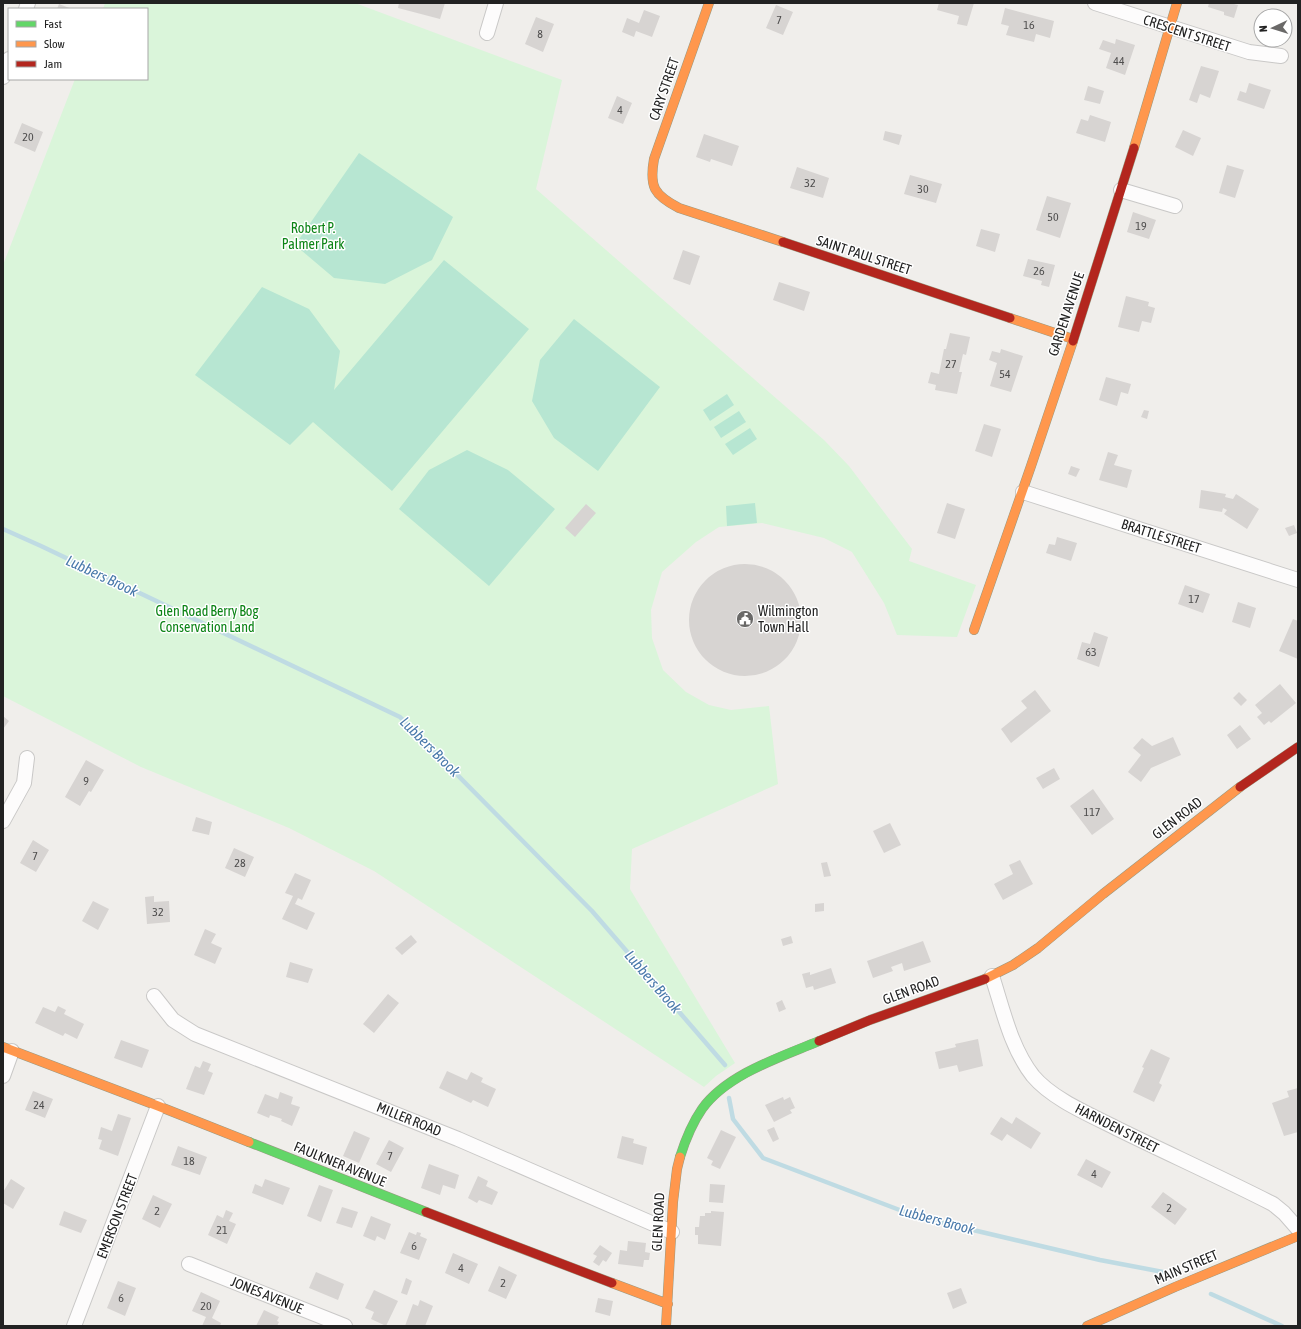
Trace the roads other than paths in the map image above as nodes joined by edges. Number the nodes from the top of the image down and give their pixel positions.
1 (496, 3) edge
2 (709, 3) edge
3 (1095, 3) edge
4 (1177, 3) edge
5 (1170, 27) junction
6 (487, 34) dead end
7 (1281, 56) dead end
8 (8, 62) edge
9 (3, 77) edge
10 (652, 186) joint
11 (1121, 190) junction
12 (1175, 206) dead end
13 (1073, 338) junction
14 (1023, 492) junction
15 (1298, 580) edge
16 (974, 630) dead end
17 (1298, 747) edge
18 (27, 758) dead end
19 (3, 821) edge
20 (992, 976) junction
21 (154, 996) dead end
22 (8, 1049) edge
23 (3, 1076) edge
24 (158, 1106) junction
25 (1298, 1229) edge
26 (672, 1232) junction
27 (1298, 1236) edge
28 (189, 1264) dead end
29 (668, 1304) junction
30 (74, 1326) edge
31 (345, 1326) edge
32 (666, 1326) edge
33 (1087, 1326) edge

1 - 6 street
2 - 10 street, CARY STREET
3 - 5 street, CRESCENT STREET
4 - 5 street, GARDEN AVENUE
5 - 7 street, CRESCENT STREET
5 - 11 street, GARDEN AVENUE
8 - 9 street
10 - 13 street, SAINT PAUL STREET
11 - 12 street
11 - 13 street, GARDEN AVENUE
13 - 14 street, GARDEN AVENUE
14 - 15 street, BRATTLE STREET
14 - 16 street, GARDEN AVENUE
17 - 20 street, GLEN ROAD
18 - 19 street
20 - 25 street, HARNDEN STREET
20 - 26 street, GLEN ROAD
21 - 26 street, MILLER ROAD
22 - 23 street
22 - 24 street, FAULKNER AVENUE
24 - 29 street, FAULKNER AVENUE
24 - 30 street, EMERSON STREET
26 - 29 street, GLEN ROAD
27 - 33 street, MAIN STREET
28 - 31 street, JONES AVENUE
29 - 32 street, GLEN ROAD

